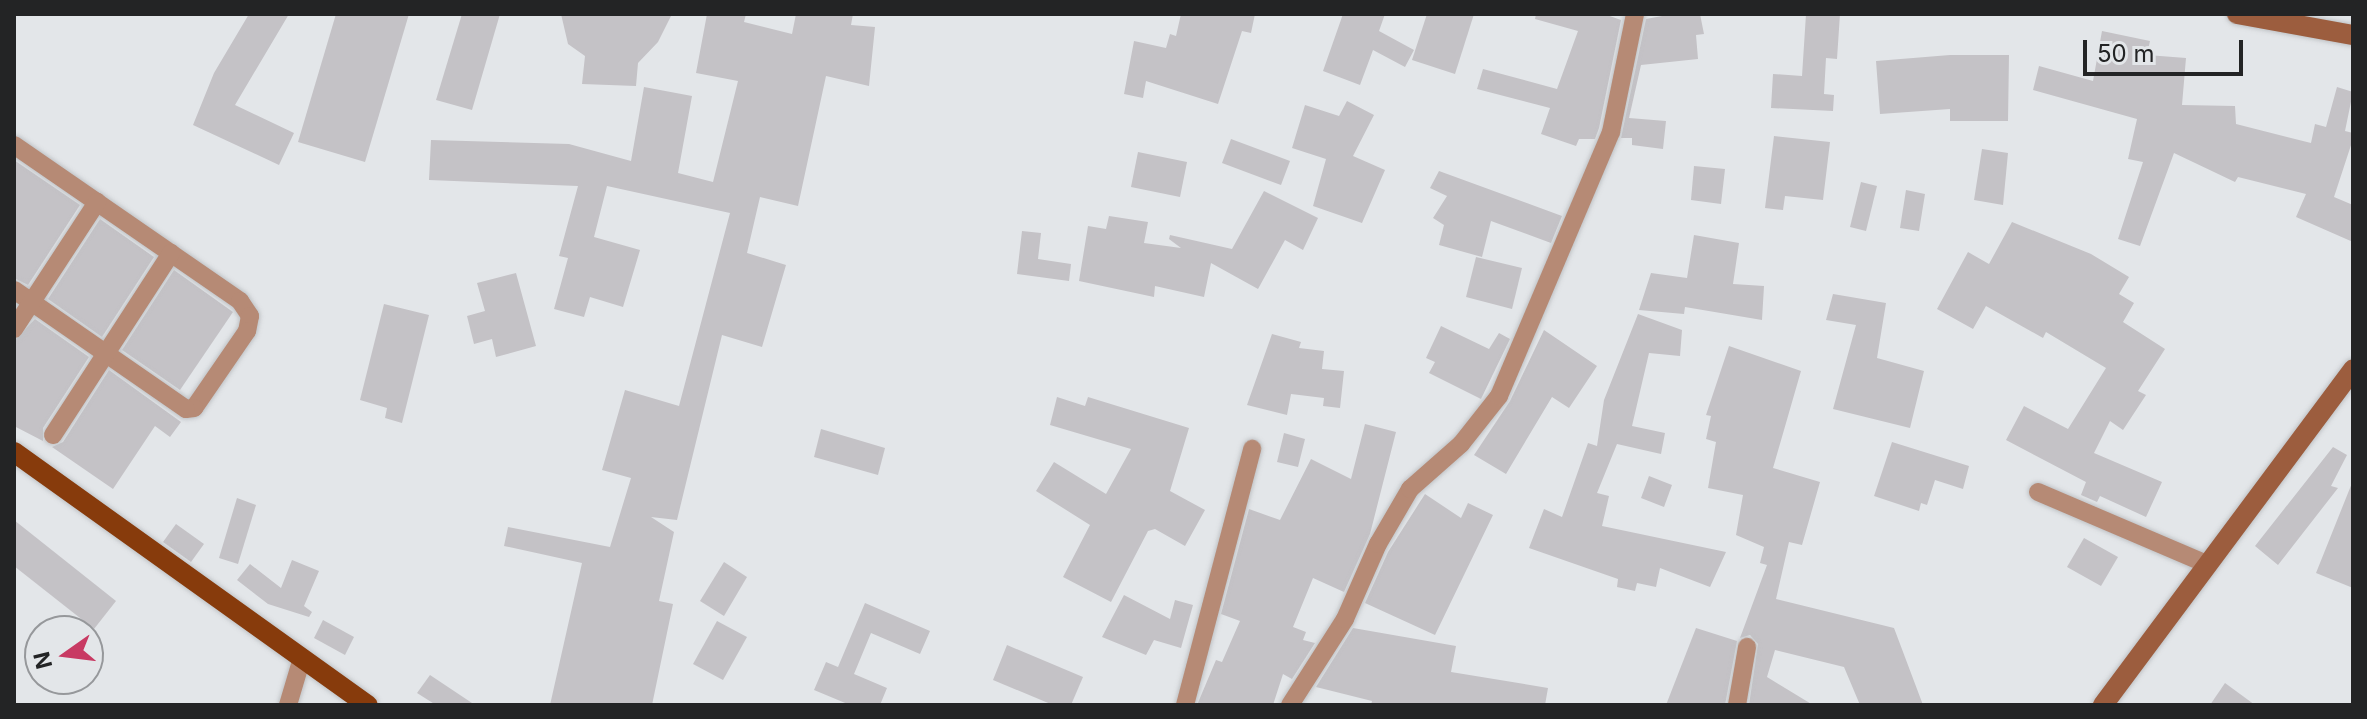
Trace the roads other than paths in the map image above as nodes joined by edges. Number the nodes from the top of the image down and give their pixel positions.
1 (1635, 14) edge
2 (2237, 14) edge
3 (2353, 35) edge
4 (15, 148) edge
5 (97, 202) junction
6 (171, 253) junction
7 (14, 290) edge
8 (31, 303) junction
9 (14, 329) edge
10 (106, 356) junction
11 (2353, 369) edge
12 (53, 435) dead end
13 (1252, 449) dead end
14 (14, 452) edge
15 (2038, 492) dead end
16 (2207, 564) junction
17 (1747, 647) dead end
18 (302, 658) junction
19 (288, 705) edge
20 (368, 705) edge
21 (1185, 705) edge
22 (1290, 705) edge
23 (1737, 705) edge
24 (2103, 705) edge

1 - 22 street
2 - 3 main road
4 - 5 street
5 - 6 street
5 - 8 street
6 - 10 street
6 - 10 street
7 - 8 street
8 - 9 street
8 - 10 street
10 - 12 street
11 - 16 main road
13 - 21 street
14 - 18 main road
15 - 16 street
16 - 24 main road
17 - 23 street
18 - 19 street
18 - 20 main road

